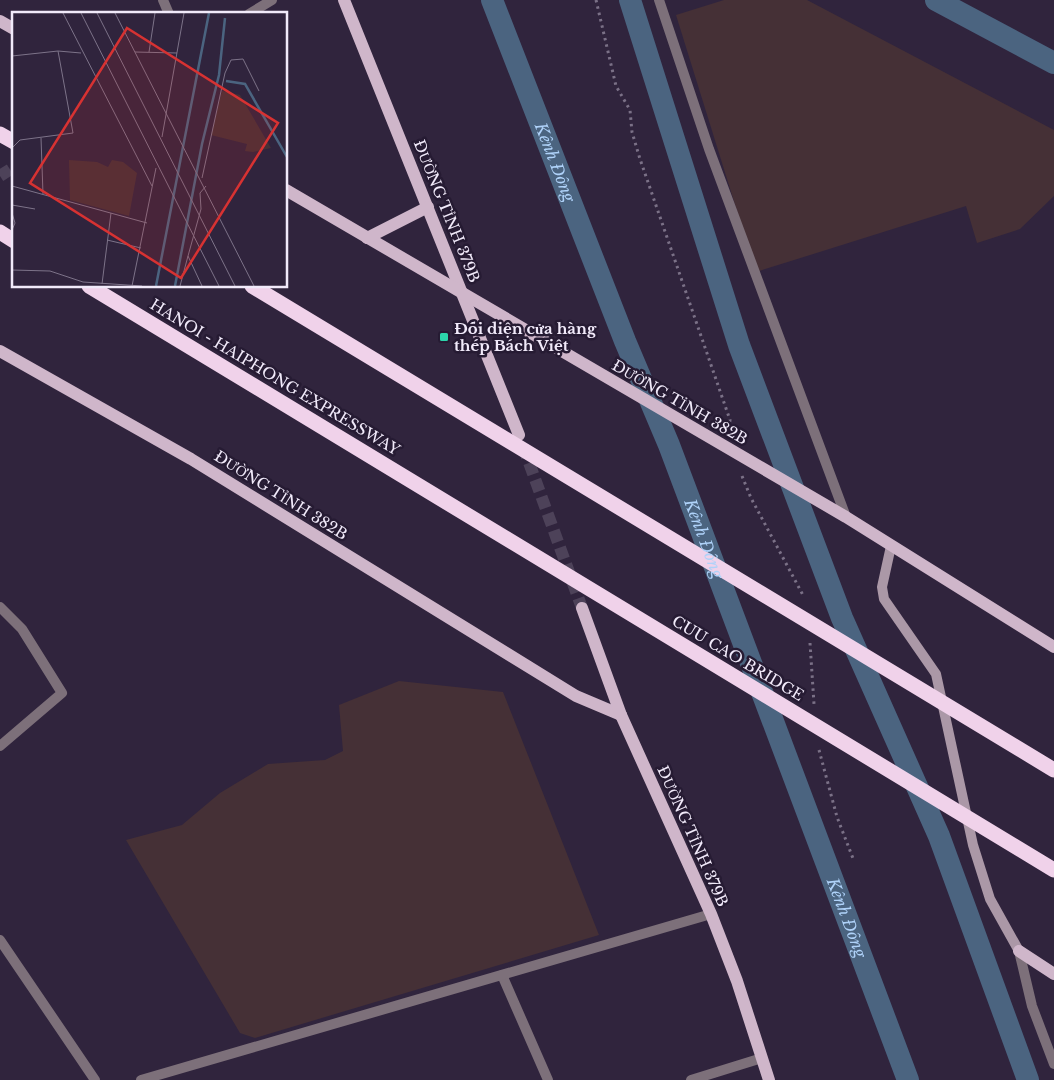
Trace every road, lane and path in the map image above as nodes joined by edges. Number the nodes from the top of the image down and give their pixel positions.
1 (163, 0) edge
2 (272, 0) edge
3 (344, 0) edge
4 (659, 0) edge
5 (168, 12) edge
6 (252, 12) edge
7 (0, 21) edge
8 (12, 28) edge
9 (0, 134) edge
10 (12, 141) edge
11 (288, 191) edge
12 (428, 208) junction
13 (0, 232) edge
14 (367, 238) junction
15 (12, 240) edge
16 (92, 288) edge
17 (255, 288) edge
18 (463, 294) junction
19 (0, 351) edge
20 (519, 435) tunnel mouth
21 (416, 483) joint
22 (846, 517) junction
23 (891, 546) junction
24 (0, 607) edge
25 (582, 608) tunnel mouth
26 (1054, 647) edge
27 (621, 715) junction
28 (0, 746) edge
29 (1054, 770) edge
30 (1048, 866) edge
31 (711, 914) junction
32 (0, 940) edge
33 (1020, 951) junction
34 (1054, 974) edge
35 (502, 975) junction
36 (762, 1058) junction
37 (1054, 1064) edge
38 (94, 1080) edge
39 (141, 1080) edge
40 (548, 1080) edge
41 (691, 1080) edge
42 (769, 1080) edge

1 - 5 street
2 - 6 street
3 - 12 main road, ĐƯỜNG TỈNH 379B
4 - 22 street
7 - 8 main road
9 - 10 highway
11 - 14 main road, ĐƯỜNG TỈNH 382B
12 - 14 main road
12 - 18 main road, ĐƯỜNG TỈNH 379B
13 - 15 highway
14 - 18 main road, ĐƯỜNG TỈNH 382B
16 - 21 highway, HANOI - HAIPHONG EXPRESSWAY
17 - 29 highway
18 - 20 main road, ĐƯỜNG TỈNH 379B
18 - 22 main road, ĐƯỜNG TỈNH 382B
19 - 27 main road, ĐƯỜNG TỈNH 382B
21 - 30 highway, CUU CAO BRIDGE
22 - 23 main road, ĐƯỜNG TỈNH 382B
23 - 26 main road, ĐƯỜNG TỈNH 382B
23 - 33 main road
24 - 28 street
25 - 27 main road, ĐƯỜNG TỈNH 379B
27 - 31 main road, ĐƯỜNG TỈNH 379B
31 - 35 street
31 - 36 main road, ĐƯỜNG TỈNH 379B
32 - 38 street
33 - 34 main road
33 - 37 street
35 - 39 street
35 - 40 street
36 - 41 street
36 - 42 main road, ĐƯỜNG TỈNH 379B

